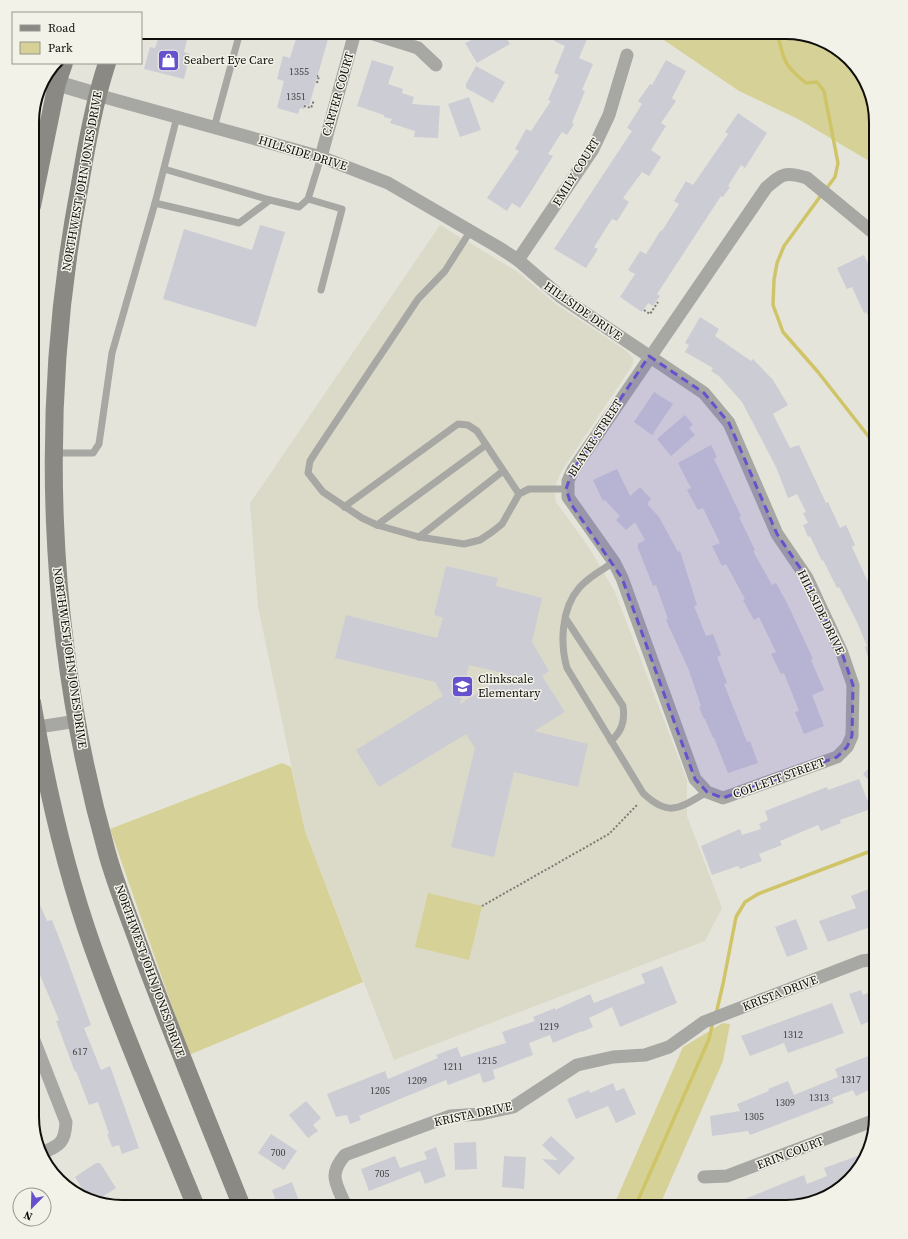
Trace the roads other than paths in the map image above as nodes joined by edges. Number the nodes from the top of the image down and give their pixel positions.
1 (238, 39) edge
2 (353, 39) edge
3 (389, 39) edge
4 (627, 55) dead end
5 (63, 64) edge
6 (107, 64) edge
7 (436, 66) dead end
8 (51, 80) edge
9 (50, 81) edge
10 (97, 95) junction
11 (176, 117) junction
12 (214, 128) junction
13 (39, 157) edge
14 (321, 157) junction
15 (164, 169) junction
16 (308, 199) junction
17 (270, 200) junction
18 (155, 203) junction
19 (869, 229) edge
20 (471, 230) junction
21 (518, 260) junction
22 (321, 290) dead end
23 (649, 356) junction
24 (486, 445) junction
25 (53, 453) junction
26 (503, 470) junction
27 (566, 488) junction
28 (520, 494) junction
29 (344, 507) junction
30 (378, 525) junction
31 (419, 537) junction
32 (614, 562) junction
33 (566, 619) junction
34 (76, 721) junction
35 (39, 726) edge
36 (611, 741) junction
37 (847, 747) joint
38 (39, 748) edge
39 (707, 792) junction
40 (869, 960) edge
41 (39, 1053) edge
42 (869, 1122) edge
43 (46, 1151) edge
44 (704, 1177) dead end
45 (193, 1200) edge
46 (239, 1200) edge
47 (343, 1200) edge

1 - 12 lane
2 - 14 street, CARTER COURT
3 - 7 street
4 - 21 street, EMILY COURT
5 - 8 main road
6 - 10 main road, NORTHWEST JOHN JONES DRIVE
9 - 10 street
9 - 13 main road
10 - 11 street, HILLSIDE DRIVE
10 - 25 main road, NORTHWEST JOHN JONES DRIVE
11 - 12 street, HILLSIDE DRIVE
11 - 15 lane
12 - 14 street, HILLSIDE DRIVE
14 - 16 lane
14 - 20 street, HILLSIDE DRIVE
15 - 17 lane
15 - 18 lane
16 - 17 lane
16 - 22 lane
17 - 18 lane
18 - 25 lane
19 - 23 street, BLAYKE STREET
20 - 21 street, HILLSIDE DRIVE
20 - 29 lane
21 - 23 street, HILLSIDE DRIVE
23 - 27 street, BLAYKE STREET
23 - 37 street, HILLSIDE DRIVE
24 - 26 lane
24 - 29 lane
24 - 30 lane
25 - 34 main road, NORTHWEST JOHN JONES DRIVE
26 - 28 lane
26 - 31 lane
27 - 28 lane
27 - 32 street, BLAYKE STREET
28 - 31 lane
29 - 30 lane
30 - 31 lane
32 - 33 lane
32 - 39 street, BLAYKE STREET
33 - 36 lane
33 - 36 lane
34 - 35 street
34 - 46 main road, NORTHWEST JOHN JONES DRIVE
36 - 39 lane
37 - 39 street, COLLETT STREET
38 - 45 main road
40 - 47 street, KRISTA DRIVE
41 - 43 street
42 - 44 street, ERIN COURT

